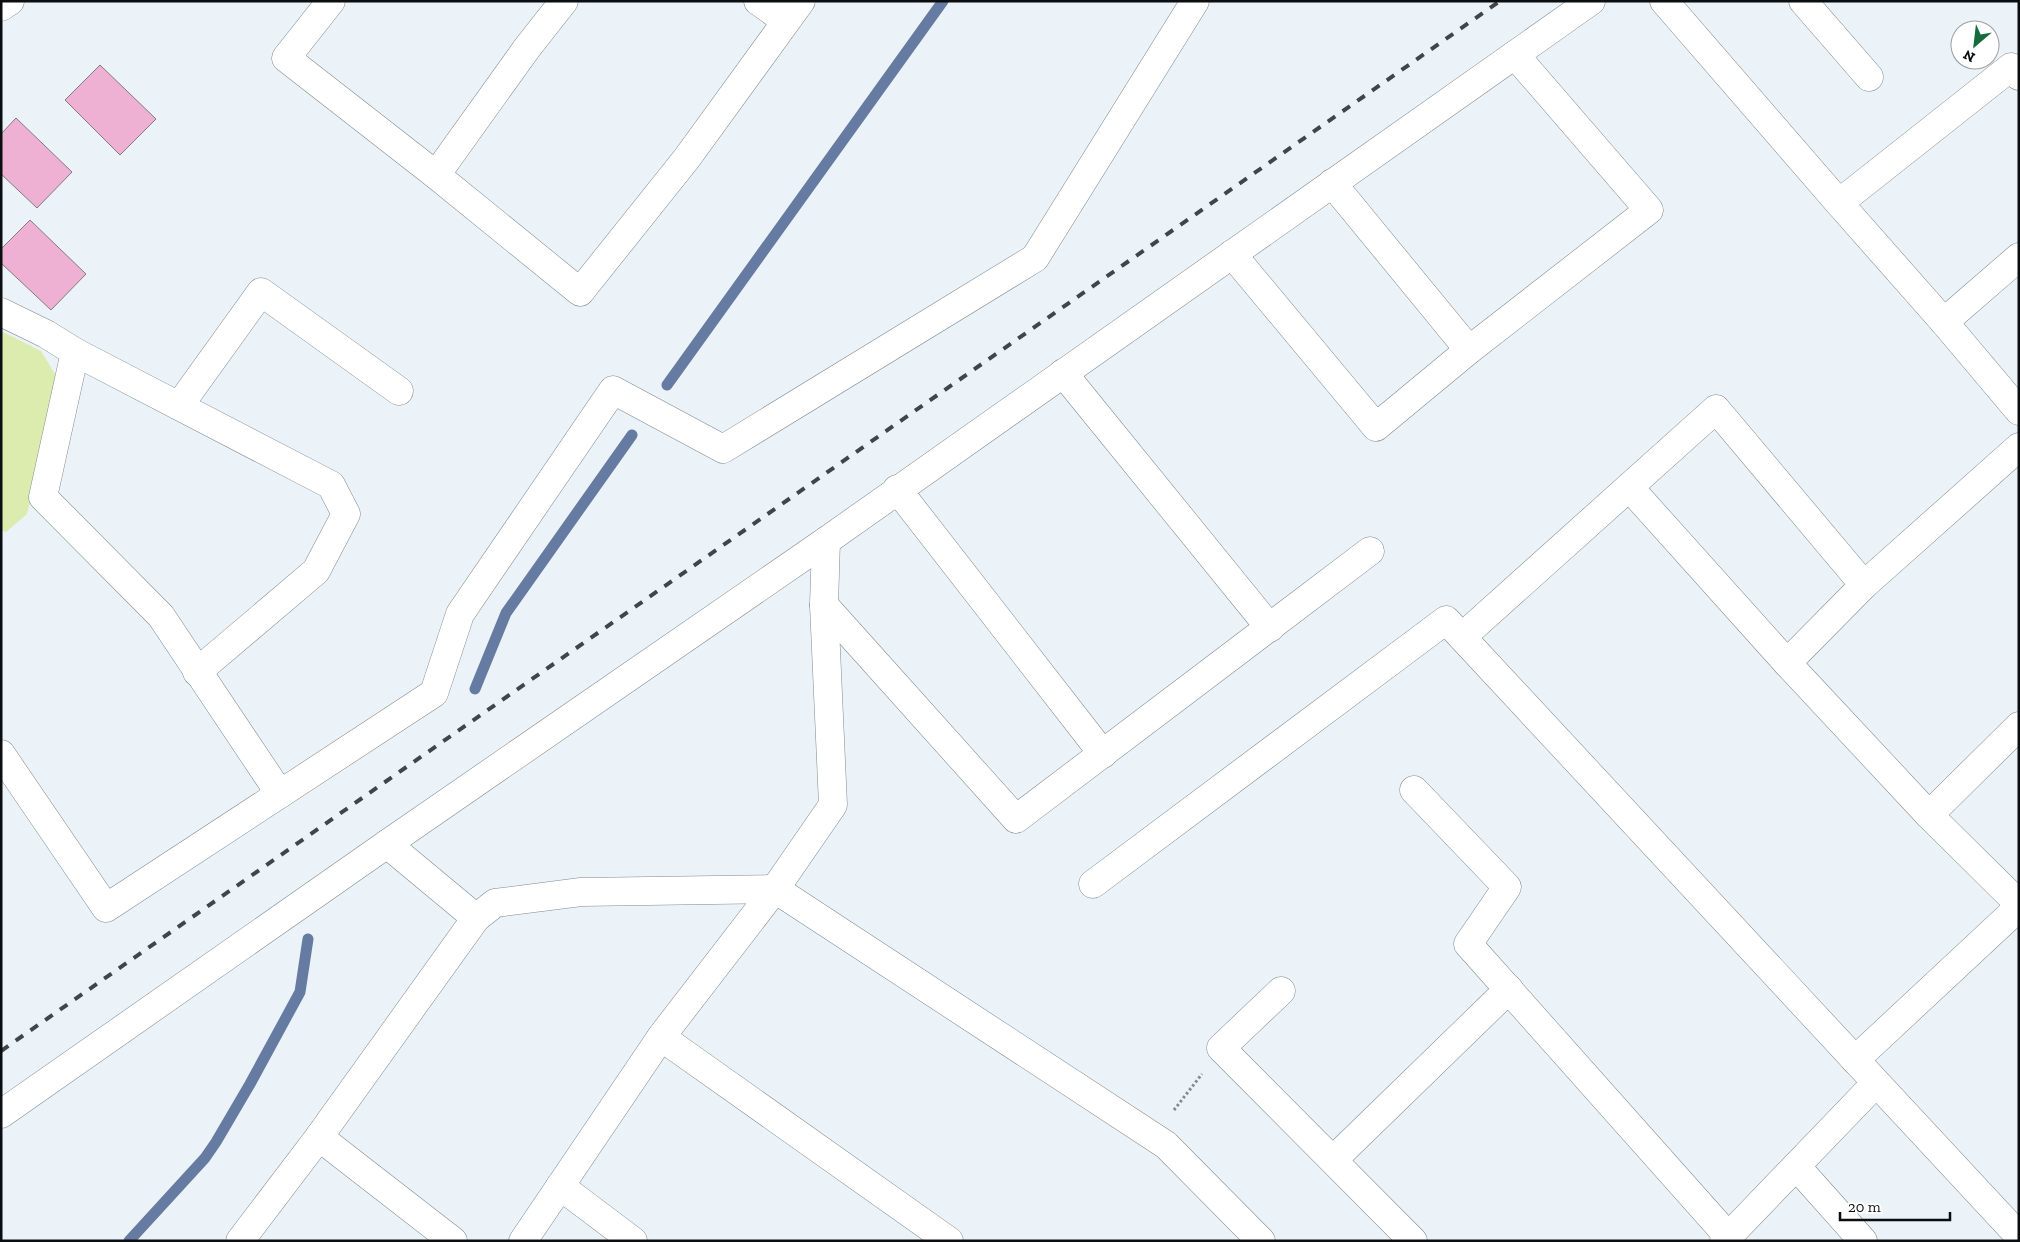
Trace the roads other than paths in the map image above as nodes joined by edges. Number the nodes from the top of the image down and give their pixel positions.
1 (10, 1) edge
2 (331, 1) edge
3 (564, 1) edge
4 (758, 1) edge
5 (1195, 1) edge
6 (1591, 1) edge
7 (1664, 1) edge
8 (1803, 1) edge
9 (1, 7) edge
10 (794, 11) edge
11 (1515, 55) junction
12 (1869, 76) dead end
13 (2019, 76) edge
14 (436, 175) junction
15 (1332, 183) junction
16 (1839, 203) junction
17 (1232, 254) junction
18 (2019, 257) edge
19 (1, 312) edge
20 (1944, 322) junction
21 (1469, 350) junction
22 (75, 352) junction
23 (1063, 373) junction
24 (399, 391) dead end
25 (180, 406) junction
26 (2019, 411) edge
27 (2019, 447) edge
28 (1629, 487) junction
29 (897, 489) junction
30 (826, 540) junction
31 (1370, 552) dead end
32 (1864, 585) junction
33 (824, 605) junction
34 (1270, 628) junction
35 (1462, 637) junction
36 (1787, 663) junction
37 (198, 672) junction
38 (2019, 726) edge
39 (1103, 754) junction
40 (5, 769) edge
41 (1414, 790) dead end
42 (280, 794) junction
43 (1929, 815) junction
44 (387, 844) junction
45 (1093, 884) dead end
46 (775, 889) junction
47 (2019, 906) edge
48 (476, 918) junction
49 (1509, 989) junction
50 (1281, 992) dead end
51 (660, 1037) junction
52 (1855, 1060) junction
53 (1876, 1083) junction
54 (1, 1114) edge
55 (319, 1137) junction
56 (1333, 1160) junction
57 (1796, 1166) junction
58 (560, 1186) junction
59 (2019, 1236) edge
60 (1726, 1238) edge
61 (240, 1241) edge
62 (452, 1241) edge
63 (523, 1241) edge
64 (633, 1241) edge
65 (949, 1241) edge
66 (1261, 1241) edge
67 (1413, 1241) edge
68 (1863, 1241) edge

1 - 9 street
2 - 14 street
3 - 14 street
4 - 10 street
5 - 42 street
6 - 11 street
7 - 16 street
8 - 12 street
10 - 14 street
11 - 15 street
11 - 21 street
13 - 16 street
15 - 17 street
15 - 21 street
16 - 20 street
17 - 21 street
17 - 23 street
18 - 20 street
19 - 22 street
20 - 26 street
22 - 25 street
22 - 37 street
23 - 29 street
23 - 34 street
24 - 25 street
25 - 37 street
27 - 32 street
28 - 32 street
28 - 35 street
28 - 36 street
29 - 30 street
29 - 39 street
30 - 33 street
30 - 44 street
31 - 34 street
32 - 36 street
33 - 39 street
33 - 46 street
34 - 39 street
35 - 45 street
35 - 52 street
36 - 43 street
37 - 42 street
38 - 43 street
40 - 42 street
41 - 49 street
43 - 47 street
44 - 48 street
44 - 54 street
46 - 48 street
46 - 51 street
46 - 66 street
47 - 52 street
48 - 55 street
49 - 56 street
49 - 60 street
50 - 56 street
51 - 58 street
51 - 65 street
52 - 53 street
53 - 57 street
53 - 59 street
55 - 61 street
55 - 62 street
56 - 67 street
57 - 60 street
57 - 68 street
58 - 63 street
58 - 64 street

